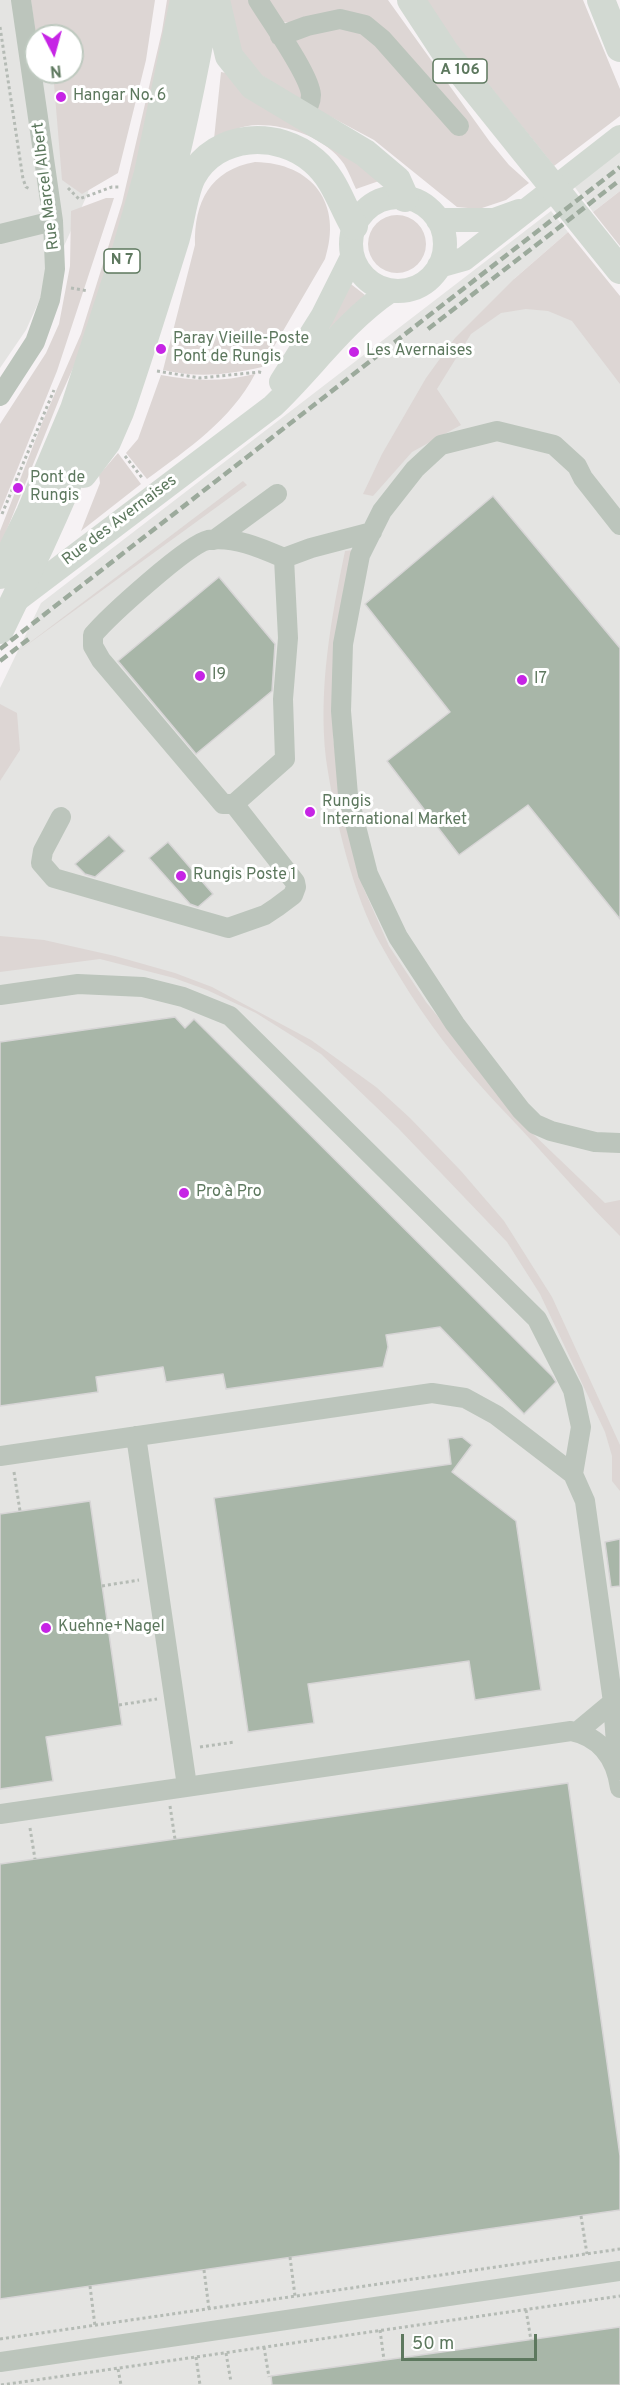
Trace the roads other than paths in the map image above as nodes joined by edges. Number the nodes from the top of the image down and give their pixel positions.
1 (21, 0) edge
2 (184, 0) edge
3 (207, 0) edge
4 (216, 0) edge
5 (258, 0) edge
6 (411, 0) edge
7 (601, 0) edge
8 (280, 36) junction
9 (620, 48) edge
10 (301, 116) junction
11 (459, 126) dead end
12 (620, 136) edge
13 (405, 198) junction
14 (530, 207) junction
15 (438, 220) junction
16 (53, 221) junction
17 (354, 226) junction
18 (0, 234) edge
19 (352, 257) junction
20 (439, 266) junction
21 (620, 270) edge
22 (390, 291) junction
23 (0, 396) edge
24 (239, 430) junction
25 (276, 494) dead end
26 (63, 495) junction
27 (11, 513) edge
28 (620, 525) edge
29 (372, 532) junction
30 (214, 540) junction
31 (284, 558) junction
32 (0, 575) edge
33 (0, 612) edge
34 (0, 630) edge
35 (234, 804) junction
36 (61, 817) dead end
37 (0, 995) edge
38 (620, 1143) edge
39 (136, 1436) junction
40 (0, 1456) edge
41 (573, 1474) junction
42 (613, 1702) junction
43 (577, 1732) junction
44 (619, 1780) edge
45 (187, 1786) junction
46 (0, 1814) edge
47 (620, 2271) edge
48 (0, 2362) edge

1 - 16 street, Rue Marcel Albert
2 - 27 highway, N 7
3 - 26 highway, N 7
4 - 10 highway
5 - 8 street
6 - 21 highway, A 106
7 - 9 highway
8 - 10 street
8 - 11 street
10 - 13 highway
12 - 14 main road
13 - 15 main road
13 - 17 main road
14 - 15 main road
14 - 20 main road
15 - 20 main road
16 - 18 street
16 - 23 street, Rue Marcel Albert
17 - 19 main road
17 - 26 highway
19 - 22 main road
19 - 24 main road, Rue des Avernaises
20 - 22 main road
22 - 24 main road, Rue des Avernaises
24 - 33 main road, Rue des Avernaises
25 - 30 street
26 - 34 highway, N 7
27 - 32 highway, N 7
28 - 29 street
29 - 31 street
29 - 38 street
30 - 31 street
30 - 35 street
31 - 35 street
35 - 36 street
37 - 41 street
39 - 40 street
39 - 41 street
39 - 45 street
41 - 42 street
42 - 43 street
42 - 44 street
43 - 44 street
43 - 45 street
45 - 46 street
47 - 48 street

